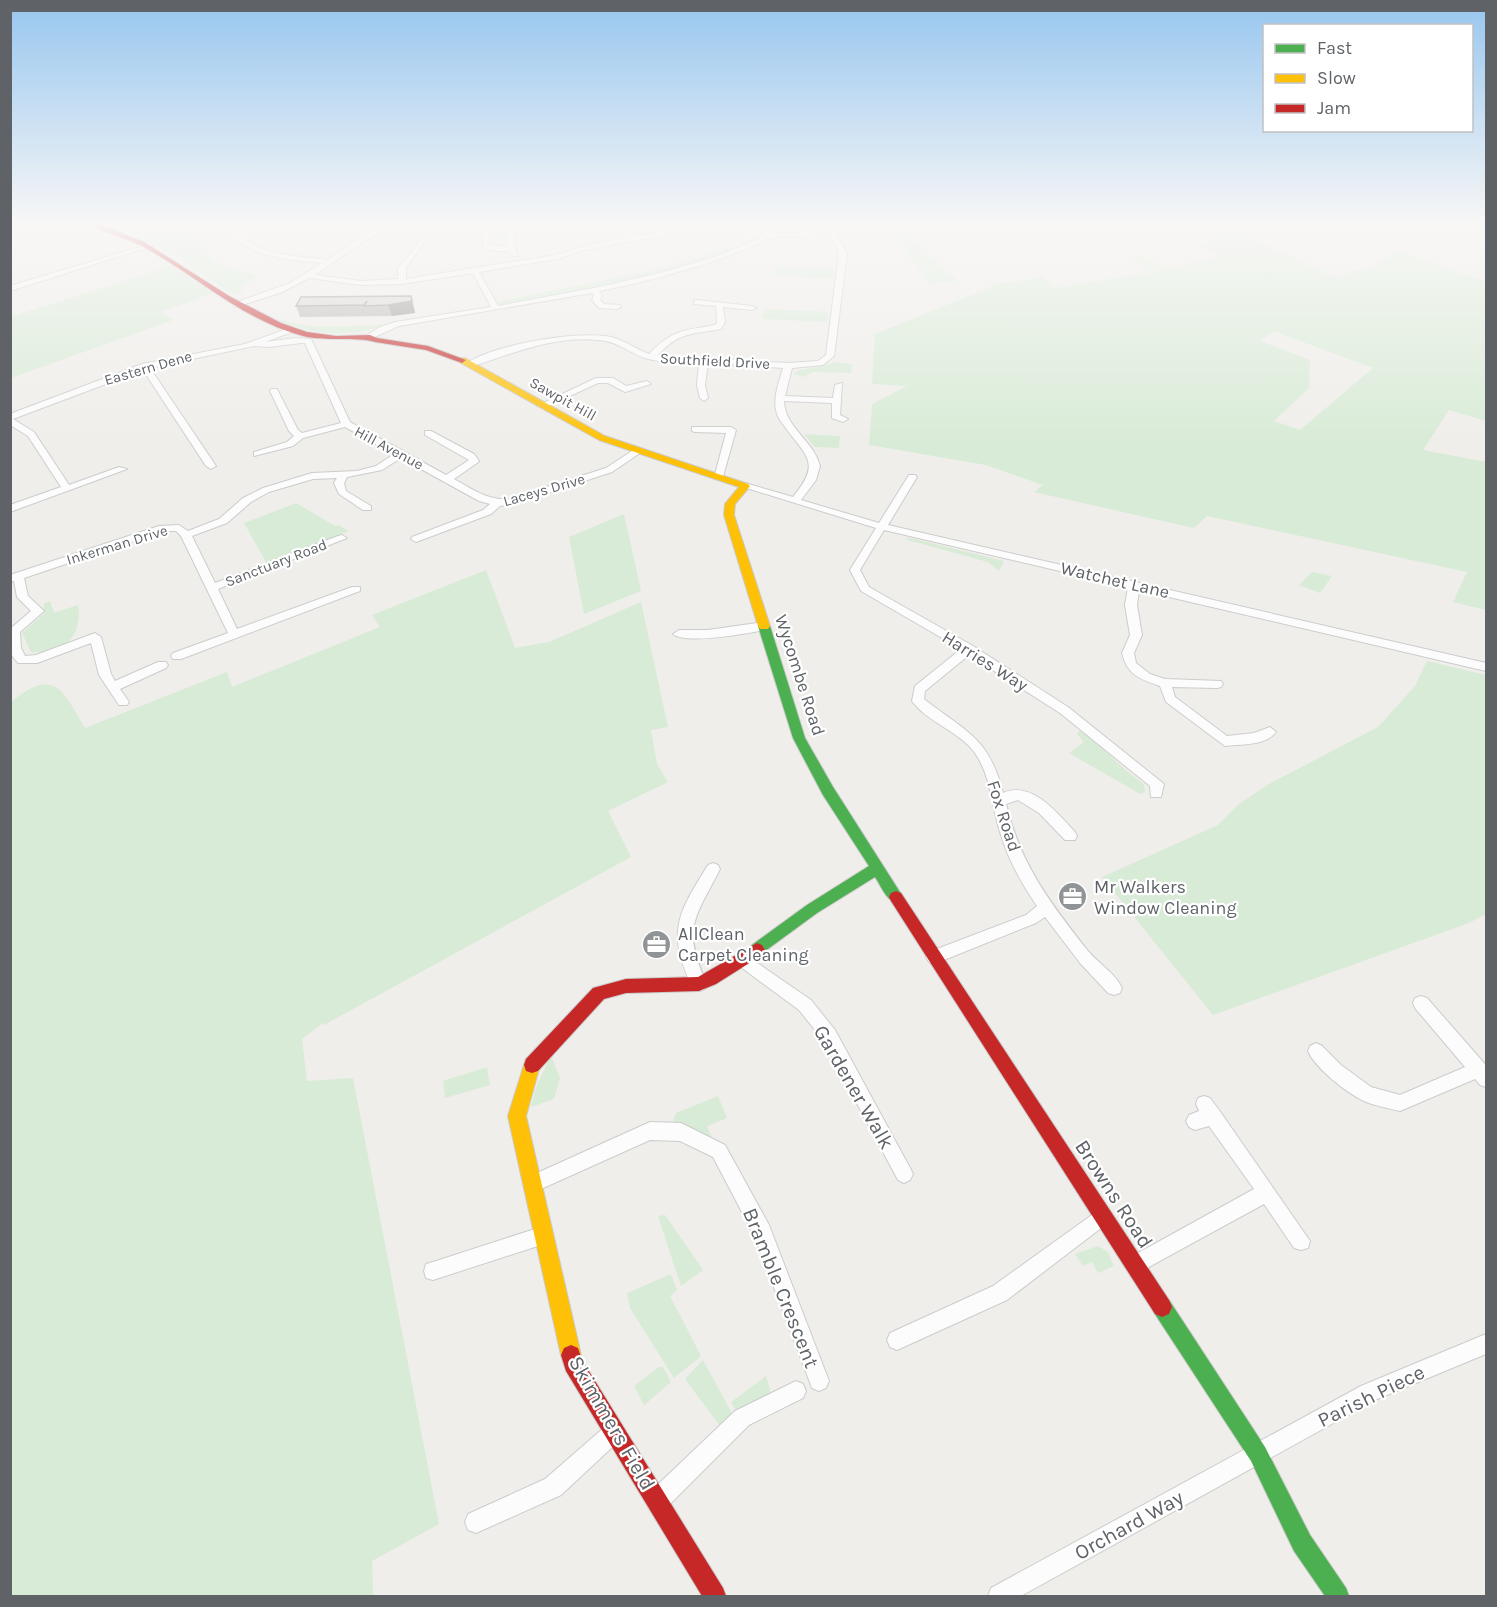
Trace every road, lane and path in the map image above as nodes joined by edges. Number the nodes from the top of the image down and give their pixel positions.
1 (226, 297) edge
2 (263, 297) edge
3 (489, 297) edge
4 (530, 297) edge
5 (556, 297) edge
6 (596, 297) edge
7 (837, 297) edge
8 (697, 302) dead end
9 (238, 305) junction
10 (493, 305) junction
11 (721, 305) junction
12 (617, 307) dead end
13 (752, 308) dead end
14 (289, 330) junction
15 (370, 337) junction
16 (256, 344) junction
17 (651, 357) junction
18 (704, 361) junction
19 (470, 364) junction
20 (145, 366) junction
21 (788, 366) junction
22 (647, 384) dead end
23 (839, 385) dead end
24 (274, 391) dead end
25 (704, 398) dead end
26 (781, 398) junction
27 (837, 401) junction
28 (541, 406) junction
29 (843, 418) dead end
30 (10, 419) edge
31 (346, 424) junction
32 (695, 429) dead end
33 (428, 433) dead end
34 (300, 436) junction
35 (638, 451) junction
36 (257, 454) dead end
37 (401, 454) junction
38 (211, 466) dead end
39 (122, 469) dead end
40 (343, 475) junction
41 (912, 477) dead end
42 (719, 478) junction
43 (447, 479) junction
44 (745, 486) junction
45 (67, 489) junction
46 (795, 501) junction
47 (497, 503) junction
48 (368, 508) dead end
49 (10, 509) edge
50 (883, 527) junction
51 (186, 535) junction
52 (342, 538) dead end
53 (416, 539) dead end
54 (14, 578) edge
55 (1134, 585) junction
56 (211, 588) junction
57 (356, 589) dead end
58 (764, 626) junction
59 (234, 634) junction
60 (680, 634) dead end
61 (969, 649) junction
62 (13, 655) edge
63 (177, 656) dead end
64 (162, 665) dead end
65 (1486, 667) edge
66 (1165, 684) junction
67 (1217, 684) dead end
68 (113, 687) junction
69 (123, 702) dead end
70 (1270, 732) dead end
71 (1160, 788) dead end
72 (998, 802) junction
73 (1071, 836) dead end
74 (878, 868) junction
75 (713, 869) dead end
76 (1046, 907) junction
77 (934, 957) junction
78 (742, 960) junction
79 (699, 984) junction
80 (1114, 988) dead end
81 (1421, 1003) dead end
82 (1316, 1051) dead end
83 (1482, 1074) edge
84 (1195, 1121) dead end
85 (904, 1174) dead end
86 (532, 1184) junction
87 (1267, 1192) junction
88 (1103, 1216) junction
89 (544, 1236) junction
90 (1301, 1241) dead end
91 (1136, 1265) junction
92 (433, 1271) dead end
93 (897, 1340) dead end
94 (1486, 1344) edge
95 (819, 1382) dead end
96 (796, 1391) dead end
97 (615, 1432) junction
98 (1258, 1454) junction
99 (657, 1501) junction
100 (476, 1522) dead end
101 (715, 1596) edge
102 (999, 1596) edge
103 (1338, 1596) edge

1 - 9 street, Sawpit Hill
2 - 9 street
3 - 10 street
4 - 10 street
5 - 10 street
6 - 12 street
7 - 21 street, Southfield Drive
8 - 11 street
9 - 14 street, Sawpit Hill
10 - 15 street
11 - 13 street
11 - 17 street
14 - 15 street, Sawpit Hill
14 - 16 street, Eastern Dene
15 - 19 street, Sawpit Hill
16 - 20 street, Eastern Dene
16 - 31 street, Hill Avenue
17 - 18 street, Southfield Drive
17 - 19 street, Southfield Drive
18 - 21 street, Southfield Drive
18 - 25 street
19 - 28 street, Sawpit Hill
20 - 30 street, Eastern Dene
20 - 38 street
21 - 26 street
22 - 28 street
23 - 27 street
24 - 34 street
26 - 27 street
26 - 46 street
27 - 29 street
28 - 35 street, Sawpit Hill
30 - 45 street
31 - 34 street
31 - 37 street, Hill Avenue
32 - 42 street
33 - 43 street
34 - 36 street
35 - 42 street, Sawpit Hill
35 - 47 street, Laceys Drive
37 - 40 street
37 - 43 street, Hill Avenue
39 - 45 street
40 - 48 street
40 - 51 street
41 - 50 street
42 - 44 street, Sawpit Hill
43 - 47 street, Hill Avenue
44 - 46 street, Watchet Lane
44 - 58 street, Wycombe Road
45 - 49 street
46 - 50 street, Watchet Lane
47 - 53 street, Laceys Drive
50 - 55 street, Watchet Lane
50 - 61 street, Harries Way
51 - 54 street, Inkerman Drive
51 - 56 street, Inkerman Drive
52 - 56 street, Sanctuary Road
54 - 62 street
55 - 65 street, Watchet Lane
55 - 66 street
56 - 59 street, Inkerman Drive
57 - 59 street
58 - 60 street
58 - 74 street, Wycombe Road
59 - 63 street
61 - 71 street, Harries Way
61 - 72 street, Fox Road
62 - 68 street
64 - 68 street
66 - 67 street
66 - 70 street
68 - 69 street
72 - 73 street
72 - 76 street, Fox Road
74 - 77 street, Wycombe Road
74 - 78 street
75 - 79 street
76 - 77 street
76 - 80 street, Fox Road
77 - 88 street, Browns Road
78 - 79 street
78 - 85 street, Gardener Walk
79 - 86 street, Skimmers Field
81 - 83 street
82 - 83 street
84 - 87 street
86 - 89 street, Skimmers Field
86 - 95 street, Bramble Crescent
87 - 90 street
87 - 91 street
88 - 91 street, Browns Road
88 - 93 street
89 - 92 street
89 - 97 street, Skimmers Field
91 - 98 street, Browns Road
94 - 98 street, Parish Piece
96 - 99 street
97 - 99 street, Skimmers Field
97 - 100 street
98 - 102 street, Orchard Way
98 - 103 street, Browns Road
99 - 101 street, Skimmers Field

